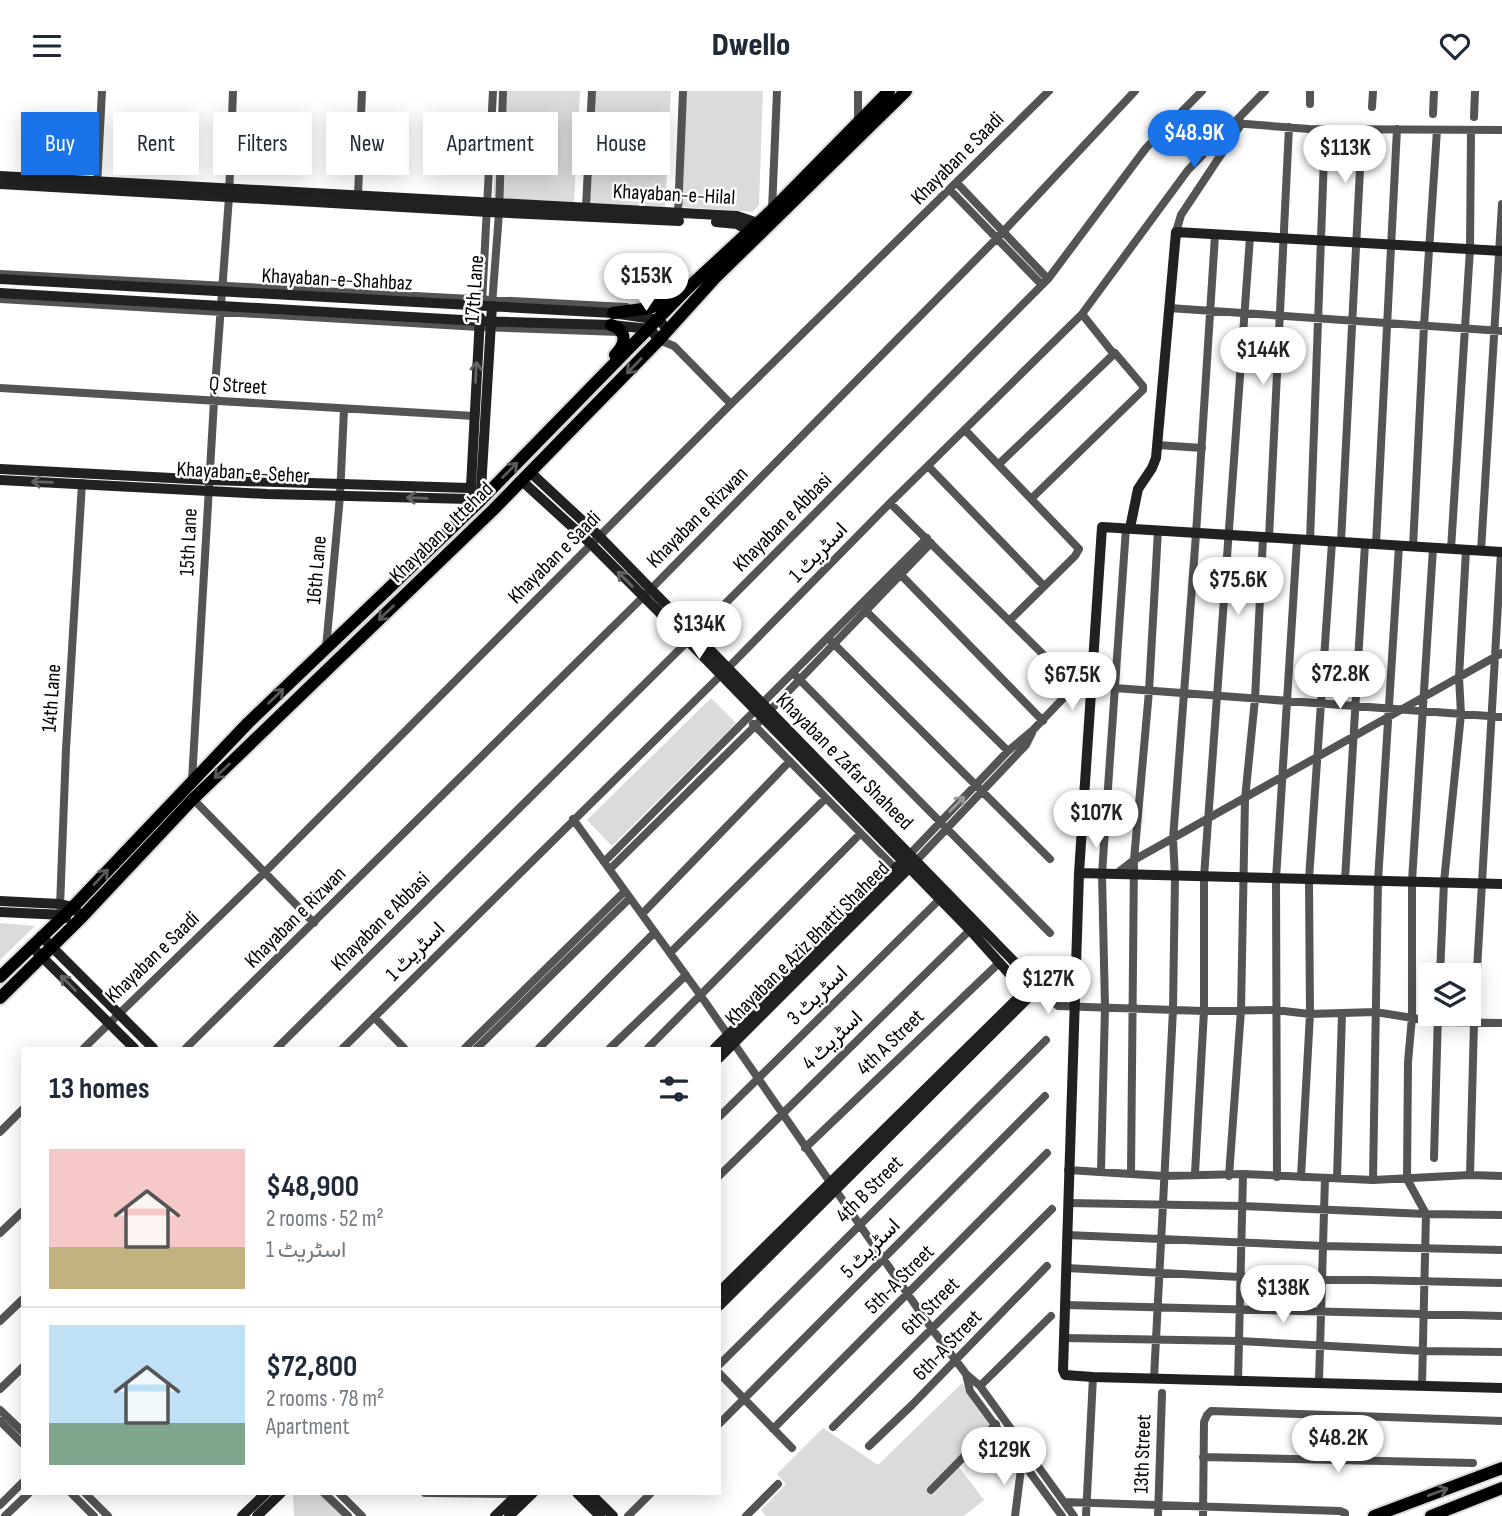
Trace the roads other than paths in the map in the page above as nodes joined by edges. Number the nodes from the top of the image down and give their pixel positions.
1 (102, 91) edge
2 (233, 91) edge
3 (362, 91) edge
4 (493, 91) edge
5 (503, 91) edge
6 (592, 91) edge
7 (683, 91) edge
8 (777, 91) edge
9 (858, 91) edge
10 (889, 91) edge
11 (906, 91) edge
12 (1049, 91) edge
13 (1135, 91) edge
14 (1202, 91) edge
15 (1265, 91) edge
16 (1310, 91) edge
17 (1373, 91) edge
18 (1434, 91) edge
19 (1475, 91) edge
20 (1310, 104) dead end
21 (1373, 107) dead end
22 (1433, 114) dead end
23 (1474, 117) dead end
24 (858, 123) junction
25 (1238, 123) junction
26 (1289, 127) junction
27 (1325, 129) junction
28 (1397, 129) junction
29 (1437, 129) junction
30 (1471, 129) junction
31 (1362, 130) junction
32 (1502, 130) edge
33 (0, 176) edge
34 (0, 184) edge
35 (97, 185) junction
36 (953, 187) junction
37 (229, 192) junction
38 (358, 196) junction
39 (1502, 204) edge
40 (586, 207) junction
41 (494, 208) junction
42 (772, 209) junction
43 (678, 214) junction
44 (754, 227) junction
45 (1176, 232) junction
46 (1215, 235) junction
47 (1000, 236) junction
48 (1250, 237) junction
49 (1285, 238) junction
50 (1321, 240) junction
51 (1356, 242) junction
52 (1391, 244) junction
53 (1430, 247) junction
54 (1470, 249) junction
55 (1501, 251) edge
56 (0, 274) edge
57 (0, 279) edge
58 (1045, 282) junction
59 (688, 288) junction
60 (222, 289) junction
61 (0, 293) edge
62 (0, 299) edge
63 (487, 303) junction
64 (220, 309) junction
65 (650, 309) junction
66 (1169, 309) junction
67 (1210, 311) junction
68 (1082, 314) junction
69 (1245, 314) junction
70 (1281, 316) junction
71 (1318, 319) junction
72 (1352, 321) junction
73 (1387, 323) junction
74 (479, 324) junction
75 (615, 324) junction
76 (491, 325) junction
77 (659, 326) junction
78 (1424, 326) junction
79 (1465, 329) junction
80 (1498, 331) edge
81 (659, 340) junction
82 (674, 347) junction
83 (1113, 353) junction
84 (605, 376) junction
85 (0, 388) edge
86 (214, 401) junction
87 (731, 404) junction
88 (344, 409) junction
89 (474, 416) junction
90 (965, 430) junction
91 (1158, 445) junction
92 (1202, 448) junction
93 (999, 464) junction
94 (928, 466) junction
95 (0, 469) edge
96 (526, 476) junction
97 (0, 480) edge
98 (82, 484) junction
99 (209, 485) junction
100 (340, 490) junction
101 (477, 493) junction
102 (1032, 498) junction
103 (890, 503) junction
104 (1128, 528) junction
105 (1158, 530) junction
106 (1196, 534) junction
107 (1230, 536) junction
108 (1266, 538) junction
109 (595, 540) junction
110 (1297, 540) junction
111 (929, 541) junction
112 (1310, 541) junction
113 (1337, 542) junction
114 (1370, 544) junction
115 (1399, 546) junction
116 (1413, 547) junction
117 (1433, 548) junction
118 (1451, 549) junction
119 (1466, 550) junction
120 (1481, 551) junction
121 (1502, 552) edge
122 (901, 575) junction
123 (1044, 586) junction
124 (647, 593) junction
125 (866, 611) junction
126 (1010, 621) junction
127 (693, 639) junction
128 (831, 641) junction
129 (326, 648) junction
130 (1499, 655) edge
131 (722, 669) junction
132 (796, 676) junction
133 (1460, 677) junction
134 (1115, 688) junction
135 (1149, 691) junction
136 (1184, 693) junction
137 (1217, 696) junction
138 (1423, 697) junction
139 (1255, 699) junction
140 (1287, 701) junction
141 (1320, 704) junction
142 (1355, 706) junction
143 (1401, 710) junction
144 (1422, 711) junction
145 (1388, 713) junction
146 (1461, 714) junction
147 (759, 715) junction
148 (1492, 717) junction
149 (1502, 717) edge
150 (1043, 721) junction
151 (1033, 730) junction
152 (1353, 737) junction
153 (1008, 751) junction
154 (1317, 758) junction
155 (790, 761) junction
156 (1282, 777) junction
157 (192, 780) junction
158 (978, 789) junction
159 (826, 798) junction
160 (193, 799) junction
161 (1245, 799) junction
162 (573, 818) junction
163 (1210, 818) junction
164 (940, 821) junction
165 (947, 828) junction
166 (860, 834) junction
167 (1173, 839) junction
168 (1050, 859) dead end
169 (1134, 860) junction
170 (907, 862) junction
171 (607, 865) junction
172 (264, 873) junction
173 (1079, 873) junction
174 (1102, 874) junction
175 (1115, 875) junction
176 (1134, 876) junction
177 (1175, 877) junction
178 (1204, 877) junction
179 (1242, 878) junction
180 (1276, 879) junction
181 (1309, 879) junction
182 (1345, 880) junction
183 (1378, 881) junction
184 (1412, 881) junction
185 (1444, 882) junction
186 (1482, 883) junction
187 (1502, 884) edge
188 (628, 894) junction
189 (940, 899) junction
190 (0, 901) edge
191 (0, 912) edge
192 (69, 914) junction
193 (642, 914) junction
194 (314, 923) junction
195 (970, 930) junction
196 (655, 932) junction
197 (1050, 933) dead end
198 (41, 936) junction
199 (31, 946) junction
200 (52, 947) junction
201 (670, 953) junction
202 (42, 957) junction
203 (1000, 961) junction
204 (1441, 963) edge
205 (1477, 963) edge
206 (686, 975) junction
207 (0, 977) edge
208 (1029, 990) junction
209 (701, 996) junction
210 (0, 998) edge
211 (1075, 1007) junction
212 (1105, 1007) junction
213 (1131, 1008) junction
214 (1173, 1010) junction
215 (1241, 1010) junction
216 (1275, 1010) junction
217 (1204, 1011) junction
218 (1375, 1012) junction
219 (1342, 1013) junction
220 (118, 1014) junction
221 (1310, 1014) junction
222 (374, 1017) junction
223 (1412, 1017) junction
224 (1418, 1017) edge
225 (1481, 1022) edge
226 (1502, 1023) edge
227 (109, 1024) junction
228 (1438, 1026) edge
229 (1474, 1026) edge
230 (730, 1040) junction
231 (1046, 1040) dead end
232 (85, 1047) edge
233 (133, 1047) edge
234 (152, 1047) edge
235 (187, 1047) edge
236 (278, 1047) edge
237 (344, 1047) edge
238 (403, 1047) edge
239 (466, 1047) edge
240 (478, 1047) edge
241 (540, 1047) edge
242 (611, 1047) edge
243 (649, 1047) edge
244 (717, 1047) edge
245 (721, 1055) edge
246 (757, 1078) junction
247 (1045, 1096) dead end
248 (21, 1111) edge
249 (781, 1114) junction
250 (721, 1115) edge
251 (0, 1132) edge
252 (805, 1148) junction
253 (1048, 1153) dead end
254 (1434, 1158) dead end
255 (1068, 1170) junction
256 (1101, 1171) junction
257 (1130, 1173) junction
258 (1195, 1173) junction
259 (721, 1174) edge
260 (1243, 1174) junction
261 (1470, 1175) junction
262 (1502, 1175) edge
263 (1163, 1176) junction
264 (1229, 1176) junction
265 (1277, 1177) junction
266 (1301, 1177) junction
267 (1325, 1178) junction
268 (1337, 1178) junction
269 (1407, 1179) junction
270 (1373, 1180) junction
271 (833, 1187) junction
272 (1068, 1203) junction
273 (1162, 1205) junction
274 (1242, 1206) junction
275 (1052, 1209) dead end
276 (1325, 1210) junction
277 (21, 1213) edge
278 (1426, 1214) junction
279 (1502, 1215) edge
280 (858, 1224) junction
281 (0, 1233) edge
282 (1067, 1235) junction
283 (1160, 1239) junction
284 (1241, 1241) junction
285 (1324, 1246) junction
286 (1425, 1248) junction
287 (1502, 1250) edge
288 (883, 1259) junction
289 (1047, 1266) dead end
290 (1066, 1268) junction
291 (1159, 1274) junction
292 (1240, 1277) junction
293 (1322, 1278) junction
294 (1424, 1281) junction
295 (1502, 1283) edge
296 (721, 1290) edge
297 (908, 1295) junction
298 (21, 1301) edge
299 (721, 1304) edge
300 (1065, 1305) junction
301 (1157, 1309) junction
302 (1239, 1309) junction
303 (1321, 1312) junction
304 (1423, 1314) junction
305 (1051, 1316) dead end
306 (1502, 1316) edge
307 (0, 1321) edge
308 (932, 1329) junction
309 (1064, 1338) junction
310 (1156, 1340) junction
311 (1239, 1341) junction
312 (1320, 1345) junction
313 (1423, 1351) junction
314 (1502, 1352) edge
315 (956, 1361) junction
316 (721, 1363) edge
317 (21, 1369) edge
318 (966, 1374) junction
319 (721, 1375) edge
320 (1093, 1377) junction
321 (1154, 1378) junction
322 (1238, 1382) junction
323 (1319, 1382) junction
324 (1422, 1385) junction
325 (980, 1386) junction
326 (1502, 1388) edge
327 (0, 1389) edge
328 (1162, 1393) dead end
329 (744, 1399) junction
330 (0, 1410) edge
331 (0, 1421) edge
332 (1502, 1421) edge
333 (721, 1422) edge
334 (996, 1425) junction
335 (833, 1427) dead end
336 (773, 1429) junction
337 (21, 1430) edge
338 (21, 1442) edge
339 (869, 1446) dead end
340 (792, 1448) dead end
341 (1203, 1457) junction
342 (1022, 1461) junction
343 (1473, 1463) dead end
344 (1502, 1468) edge
345 (21, 1484) edge
346 (778, 1484) dead end
347 (1502, 1488) edge
348 (931, 1490) dead end
349 (27, 1495) edge
350 (73, 1495) edge
351 (87, 1495) edge
352 (264, 1495) edge
353 (279, 1495) edge
354 (326, 1495) edge
355 (341, 1495) edge
356 (516, 1495) edge
357 (531, 1495) edge
358 (579, 1495) edge
359 (592, 1495) edge
360 (649, 1495) edge
361 (1064, 1502) junction
362 (1087, 1503) junction
363 (0, 1505) edge
364 (1158, 1506) junction
365 (1202, 1512) edge
366 (1246, 1512) edge
367 (5, 1516) edge
368 (94, 1516) edge
369 (108, 1516) edge
370 (243, 1516) edge
371 (257, 1516) edge
372 (348, 1516) edge
373 (362, 1516) edge
374 (495, 1516) edge
375 (509, 1516) edge
376 (600, 1516) edge
377 (612, 1516) edge
378 (628, 1516) edge
379 (746, 1516) edge
380 (1015, 1516) edge
381 (1062, 1516) edge
382 (1074, 1516) edge
383 (1086, 1516) edge
384 (1158, 1516) edge
385 (1345, 1516) edge
386 (1374, 1516) edge
387 (1431, 1516) edge

1 - 35 street
2 - 37 street
3 - 38 street
4 - 41 street, 17th Lane
5 - 41 street, 17th Lane
6 - 40 street
7 - 43 street
8 - 42 street
9 - 24 street
10 - 24 main road, Khayaban e Ittehad
11 - 77 main road, Khayaban e Ittehad
12 - 36 street, Khayaban e Saadi
13 - 47 street, Khayaban e Rizwan
14 - 58 street, Khayaban e Abbasi
15 - 25 street, اسٹریٹ 1
16 - 20 street
17 - 21 street
18 - 22 street
19 - 23 street
24 - 42 main road, Khayaban e Ittehad
25 - 26 street
25 - 45 street
25 - 68 street, اسٹریٹ 1
26 - 27 street
26 - 49 street
27 - 31 street
27 - 50 street
28 - 29 street
28 - 31 street
28 - 52 street
29 - 30 street
29 - 53 street
30 - 32 street
30 - 54 street
31 - 51 street
33 - 35 street, Khayaban-e-Hilal
34 - 35 street
35 - 37 street, Khayaban-e-Hilal
36 - 47 street
36 - 87 street, Khayaban e Saadi
37 - 38 street, Khayaban-e-Hilal
37 - 41 street
37 - 60 street
38 - 41 street, Khayaban-e-Hilal
39 - 55 street
40 - 41 street, Khayaban-e-Hilal
40 - 43 street, Khayaban-e-Hilal
41 - 44 street
41 - 63 street, 17th Lane
42 - 44 main road, Khayaban e Ittehad
43 - 44 street, Khayaban-e-Hilal
44 - 59 main road, Khayaban e Ittehad
45 - 46 street
45 - 66 street
46 - 48 street
46 - 67 street
47 - 58 street
47 - 124 street, Khayaban e Rizwan
48 - 49 street
48 - 69 street
49 - 50 street
49 - 70 street
50 - 51 street
50 - 71 street
51 - 52 street
51 - 72 street
52 - 53 street
52 - 73 street
53 - 54 street
53 - 78 street
54 - 55 street
54 - 79 street
55 - 80 street
56 - 60 street
57 - 60 street, Khayaban-e-Shahbaz
58 - 127 street, Khayaban e Abbasi
59 - 65 main road
59 - 77 main road, Khayaban e Ittehad
60 - 63 street, Khayaban-e-Shahbaz
60 - 64 street, 15th Lane
61 - 64 street, Khayaban-e-Shahbaz
62 - 64 street
63 - 65 street
63 - 74 street, 17th Lane
63 - 75 street, Khayaban-e-Shahbaz
63 - 76 street, 17th Lane
64 - 74 street, Khayaban-e-Shahbaz
64 - 86 street, 15th Lane
65 - 75 main road
66 - 67 street
66 - 91 street
67 - 69 street
67 - 92 street
68 - 83 street
68 - 90 street, اسٹریٹ 1
69 - 70 street
69 - 107 street
70 - 71 street
70 - 108 street
71 - 72 street
71 - 112 street
72 - 73 street
72 - 113 street
73 - 78 street
73 - 114 street
74 - 76 street, Khayaban-e-Shahbaz
89 -> 74 street, 17th Lane
75 - 76 street, Khayaban-e-Shahbaz
75 - 77 street, Khayaban-e-Shahbaz
75 - 84 main road
76 - 101 street, 17th Lane
77 - 81 main road, Khayaban e Ittehad
77 - 82 street
77 - 84 main road, Khayaban e Ittehad
78 - 79 street
78 - 116 street
79 - 80 street
79 - 118 street
80 - 120 street
81 - 82 street
81 -> 96 main road, Khayaban e Ittehad
82 - 87 street
83 - 93 street
83 - 102 street
101 -> 84 main road, Khayaban e Ittehad
85 - 86 street, Q Street
86 - 88 street, Q Street
86 - 99 street, 15th Lane
87 - 109 street, Khayaban e Saadi
88 - 89 street, Q Street
88 - 100 street, 16th Lane
89 - 101 street, 17th Lane
90 - 93 street
90 - 94 street, اسٹریٹ 1
91 - 92 street
91 - 104 street
92 - 106 street
93 - 102 street
94 - 103 street, اسٹریٹ 1
94 - 123 street
95 - 99 street, Khayaban-e-Seher
96 - 109 street, Khayaban e Zafar Shaheed
96 -> 160 main road, Khayaban e Ittehad
98 -> 97 street, Khayaban-e-Seher
98 - 99 street, Khayaban-e-Seher
98 - 192 street, 14th Lane
99 - 100 street, Khayaban-e-Seher
99 - 157 street, 15th Lane
100 - 101 street, Khayaban-e-Seher
100 - 129 street, 16th Lane
101 - 129 main road, Khayaban e Ittehad
102 - 123 street
103 - 111 street
103 - 131 street, اسٹریٹ 1
104 - 105 street
104 - 134 street
104 - 173 street
105 - 106 street
105 - 135 street
106 - 107 street
106 - 136 street
107 - 108 street
107 - 137 street
108 - 110 street
108 - 139 street
109 - 124 street, Khayaban e Zafar Shaheed
109 - 172 street, Khayaban e Saadi
110 - 112 street
110 - 140 street
111 - 122 street
111 - 126 street
111 - 128 street
112 - 113 street
113 - 114 street
113 - 141 street
114 - 115 street
114 - 142 street
115 - 116 street
115 - 145 street
116 - 117 street
117 - 118 street
117 - 138 street
118 - 119 street
119 - 120 street
119 - 133 street
120 - 121 street
121 - 130 street
122 - 125 street
122 - 150 street
123 - 126 street
124 - 127 street, Khayaban e Zafar Shaheed
124 - 194 street, Khayaban e Rizwan
125 - 128 street
125 - 153 street
126 - 150 street, Khayaban e Aziz Bhatti Shaheed
127 - 131 street, Khayaban e Zafar Shaheed
127 - 236 street, Khayaban e Abbasi
128 - 132 street
128 - 158 street
157 -> 129 main road, Khayaban e Ittehad
130 - 133 street
130 - 148 street
131 - 147 street, Khayaban e Zafar Shaheed
131 - 162 street, اسٹریٹ 1
132 - 147 street
132 - 164 street
133 - 138 street
133 - 146 street
134 - 135 street
134 - 174 street
135 - 136 street
135 - 169 street
136 - 137 street
136 - 167 street
137 - 139 street
137 - 163 street
138 - 143 street
138 - 144 street
139 - 140 street
139 - 161 street
140 - 141 street
140 - 156 street
141 - 142 street
141 - 154 street
142 - 145 street
142 - 152 street
143 - 144 street
143 - 145 street
144 - 146 street
144 - 184 street
145 - 152 street
145 - 183 street
146 - 148 street
146 - 185 street
147 - 155 street
147 - 170 street, Khayaban e Zafar Shaheed
147 - 171 street
148 - 149 street
148 - 186 street
150 - 151 street, Khayaban e Aziz Bhatti Shaheed
151 - 153 street, Khayaban e Aziz Bhatti Shaheed
151 - 158 street, Khayaban e Aziz Bhatti Shaheed
152 - 154 street
152 - 182 street
153 - 158 street, Khayaban e Aziz Bhatti Shaheed
154 - 156 street
154 - 181 street
155 - 159 street
155 - 193 street
156 - 161 street
156 - 180 street
192 -> 157 main road, Khayaban e Ittehad
164 -> 158 street, Khayaban e Aziz Bhatti Shaheed
158 - 165 street, Khayaban e Aziz Bhatti Shaheed
158 - 168 street
159 - 166 street
159 - 201 street
160 - 172 street
160 - 192 main road, Khayaban e Ittehad
161 - 163 street
161 - 179 street
162 - 171 street
162 - 222 street, اسٹریٹ 1
163 - 167 street
163 - 178 street
164 - 165 street
164 - 170 street, Khayaban e Aziz Bhatti Shaheed
165 - 170 street, Khayaban e Aziz Bhatti Shaheed
165 - 197 street
166 - 170 street
166 - 209 street
167 - 169 street
167 - 177 street
169 - 175 street
169 - 176 street
170 - 189 street
170 - 208 street, Khayaban e Zafar Shaheed
170 - 230 street, Khayaban e Aziz Bhatti Shaheed
171 - 188 street
172 - 194 street
172 - 220 street, Khayaban e Saadi
173 - 174 street
173 - 211 street
174 - 175 street
174 - 212 street
175 - 176 street
176 - 177 street
176 - 213 street
177 - 178 street
177 - 214 street
178 - 179 street
178 - 217 street
179 - 180 street
179 - 215 street
180 - 181 street
180 - 216 street
181 - 182 street
181 - 221 street
182 - 183 street
183 - 184 street
183 - 218 street
184 - 185 street
184 - 223 street
185 - 186 street
185 - 204 street
186 - 187 street
186 - 205 street
188 - 193 street
188 - 239 street
188 - 240 street
189 - 195 street
189 - 246 street, اسٹریٹ 3
190 - 192 street
191 - 192 street
192 - 198 main road, Khayaban e Ittehad
192 - 200 main road, Khayaban e Ittehad
193 - 196 street
194 - 235 street, Khayaban e Rizwan
195 - 203 street
195 - 249 street, اسٹریٹ 4
196 - 201 street
196 - 241 street
198 - 199 main road, Khayaban e Ittehad
198 - 200 street
199 - 202 street
199 - 207 main road, Khayaban e Ittehad
200 - 202 main road, Khayaban e Ittehad
200 - 220 street
201 - 206 street
202 - 210 main road, Khayaban e Ittehad
227 -> 202 street
203 - 208 street
203 - 252 street, 4th A Street
206 - 209 street
206 - 242 street
208 - 211 street
208 - 271 street
209 - 230 street
209 - 243 street
211 - 212 street
211 - 255 street
212 - 213 street
212 - 256 street
213 - 214 street
213 - 257 street
214 - 217 street
214 - 263 street
215 - 216 street
215 - 217 street
215 - 264 street
216 - 221 street
216 - 265 street
217 - 258 street
218 - 219 street
218 - 223 street
218 - 270 street
219 - 221 street
219 - 268 street
220 - 227 street, Khayaban e Saadi
220 - 234 street
221 - 266 street
222 - 237 street, اسٹریٹ 1
222 - 238 street
223 - 224 street
223 - 269 street
225 - 226 street
227 - 232 street, Khayaban e Saadi
227 - 233 street
228 - 254 street
229 - 261 street
230 - 244 street, Khayaban e Aziz Bhatti Shaheed
230 - 245 street, Khayaban e Aziz Bhatti Shaheed
230 - 246 street
231 - 280 street, 4th B Street
246 - 249 street
246 - 250 street, اسٹریٹ 3
247 - 288 street, اسٹریٹ 5
248 - 251 street
249 - 252 street
249 - 259 street, اسٹریٹ 4
252 - 271 street
253 - 297 street, 5th-A Street
255 - 256 street
255 - 272 street
256 - 257 street
257 - 263 street
258 - 263 street
258 - 264 street
260 - 264 street
260 - 265 street
260 - 274 street
261 - 262 street
261 - 269 street
263 - 273 street
265 - 266 street
266 - 267 street
267 - 268 street
267 - 276 street
268 - 270 street
269 - 270 street
269 - 278 street
271 - 280 street
271 - 296 street
271 - 299 street
272 - 273 street
272 - 282 street
273 - 274 street
273 - 283 street
274 - 276 street
274 - 284 street
275 - 308 street, 6th Street
276 - 278 street
276 - 285 street
277 - 281 street
278 - 279 street
278 - 286 street
280 - 288 street
280 - 316 street, 4th B Street
282 - 283 street
282 - 290 street
283 - 284 street
283 - 291 street
284 - 285 street
284 - 292 street
285 - 286 street
285 - 293 street
286 - 287 street
286 - 294 street
288 - 297 street
288 - 329 street, اسٹریٹ 5
289 - 315 street, 6th-A Street
290 - 291 street
290 - 300 street
291 - 292 street
291 - 301 street
292 - 293 street
292 - 302 street
293 - 294 street
293 - 303 street
294 - 295 street
294 - 304 street
297 - 308 street
297 - 336 street, 5th-A Street
298 - 307 street
300 - 301 street
300 - 309 street
301 - 302 street
301 - 310 street
302 - 303 street
302 - 311 street
303 - 304 street
303 - 312 street
304 - 306 street
304 - 313 street
305 - 325 street
308 - 315 street
308 - 335 street, 6th Street
309 - 310 street
309 - 320 street
310 - 311 street
310 - 321 street
311 - 312 street
311 - 322 street
312 - 313 street
312 - 323 street
313 - 314 street
313 - 324 street
315 - 318 street
315 - 339 street, 6th-A Street
317 - 327 street
318 - 325 street
318 - 334 street
319 - 329 street
320 - 321 street
320 - 362 street
321 - 322 street
322 - 323 street
323 - 324 street
324 - 326 street
325 - 361 street
328 - 364 street, 13th Street
329 - 333 street, اسٹریٹ 5
329 - 336 street
330 - 337 street
331 - 338 street
332 - 341 street
334 - 342 street
334 - 348 street
336 - 340 street
341 - 343 street
341 - 365 street
342 - 380 street
342 - 381 street
386 -> 344 main road
345 - 363 street
346 - 379 street
347 - 387 main road
349 - 367 street
350 - 368 street
351 - 369 street
352 - 370 street
353 - 371 street
354 - 372 street
355 - 373 street
356 - 374 street
357 - 375 street
358 - 376 street
359 - 377 street
360 - 378 street
361 - 362 street
361 - 382 street
362 - 364 street
362 - 383 street
364 - 365 street
364 - 384 street, 13th Street
365 - 366 street
366 - 385 street

